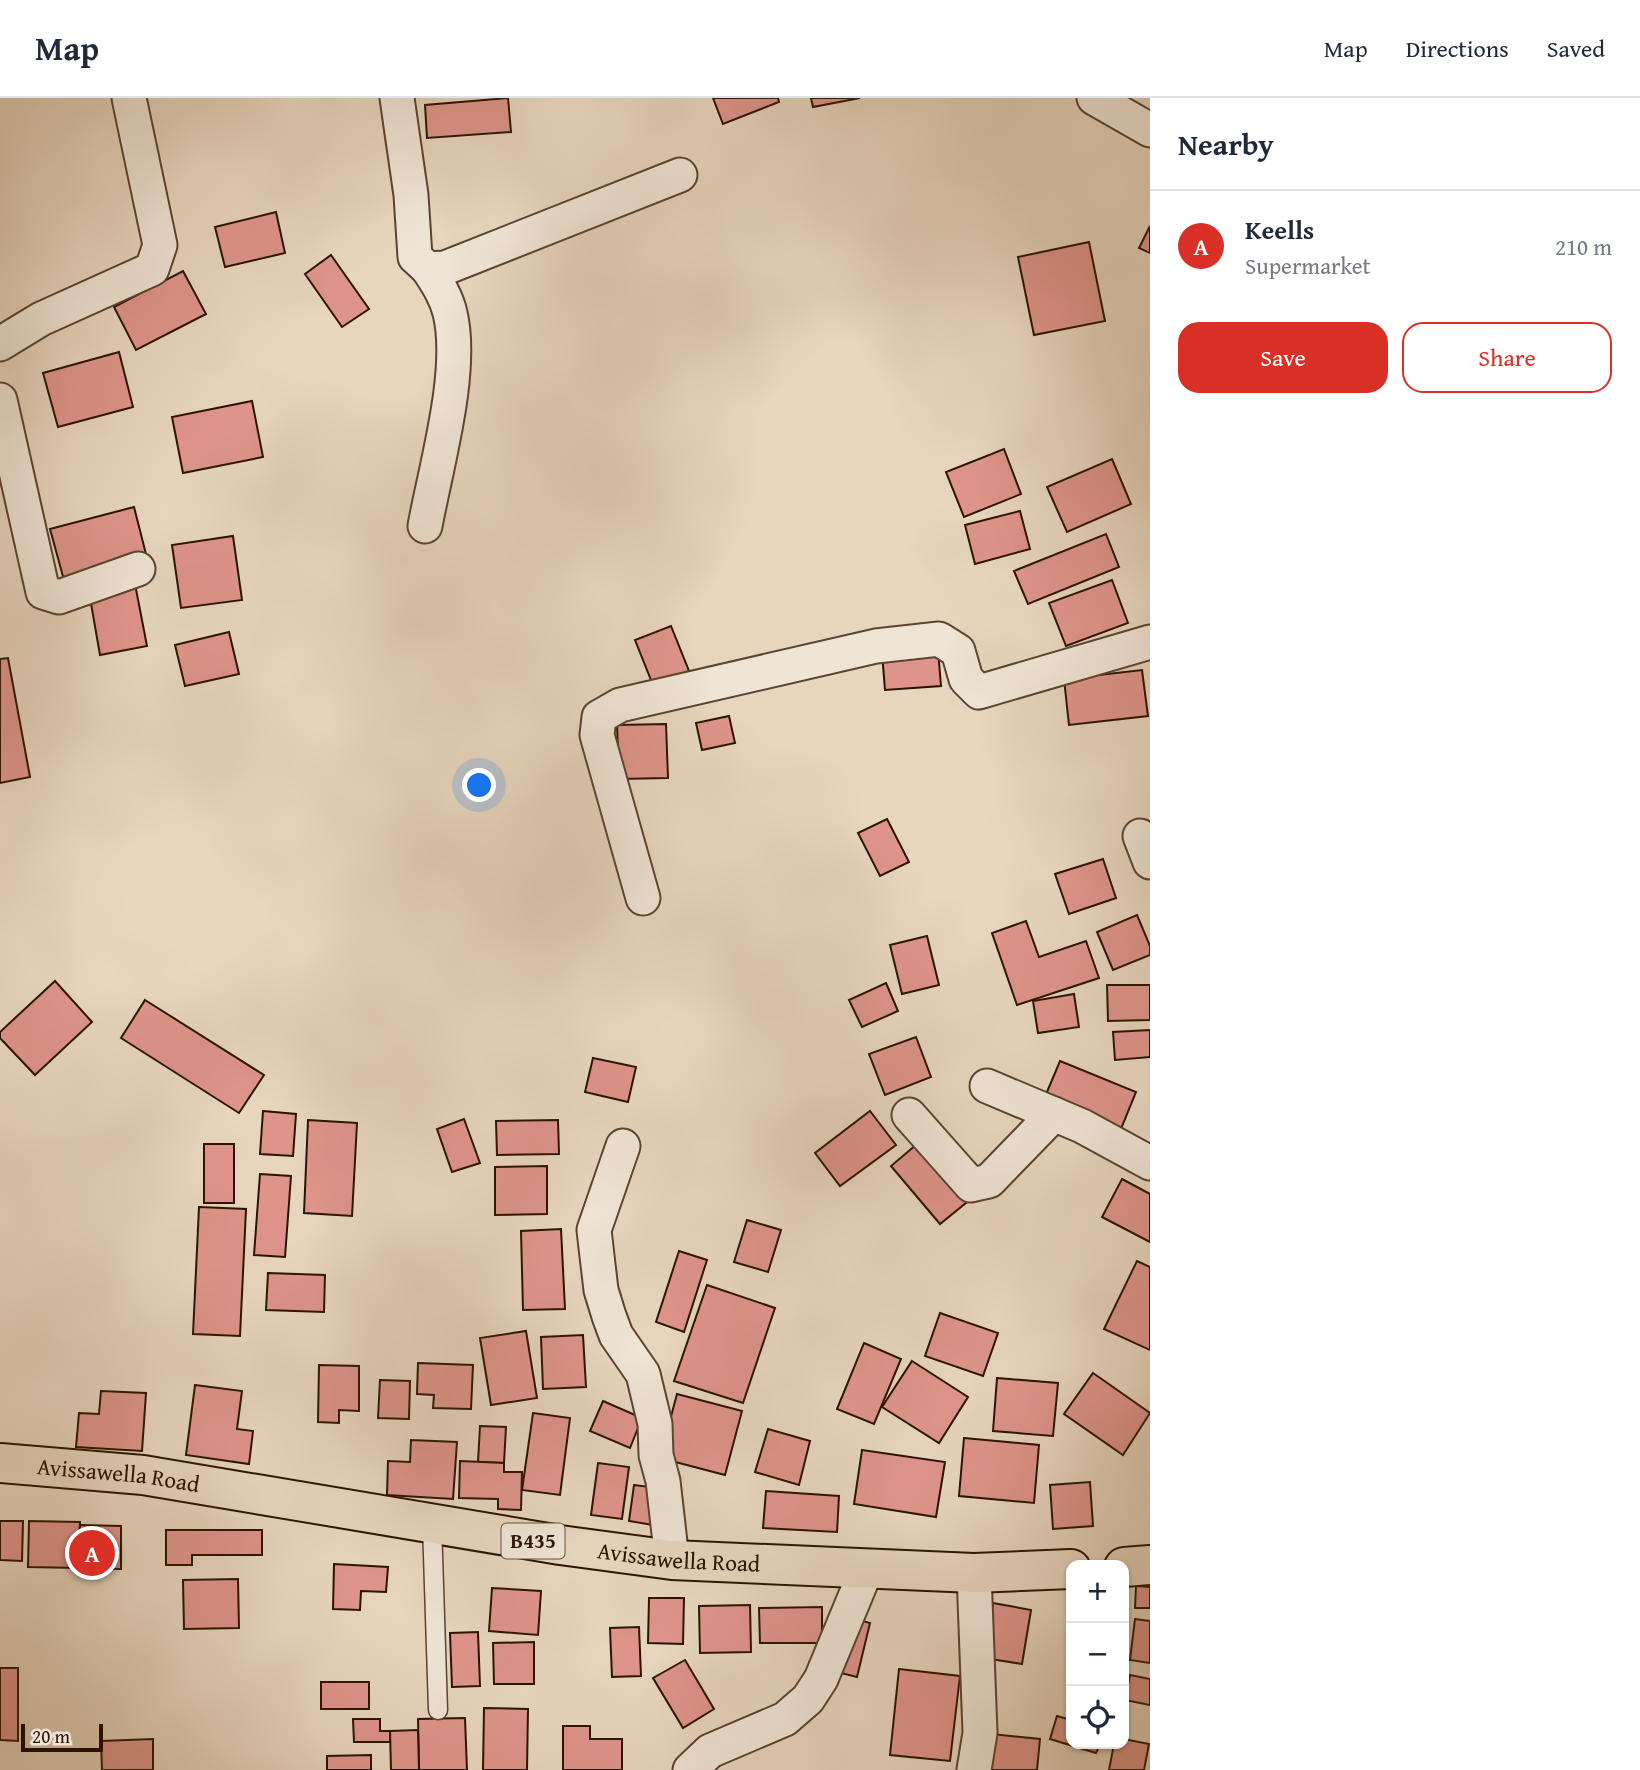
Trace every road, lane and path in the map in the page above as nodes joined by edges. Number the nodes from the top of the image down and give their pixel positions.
1 (129, 98) edge
2 (397, 98) edge
3 (1094, 98) edge
4 (1150, 130) edge
5 (680, 175) dead end
6 (428, 270) junction
7 (0, 344) edge
8 (0, 400) edge
9 (425, 526) dead end
10 (138, 569) dead end
11 (1150, 642) edge
12 (643, 898) dead end
13 (987, 1086) dead end
14 (1054, 1114) junction
15 (909, 1115) dead end
16 (623, 1146) dead end
17 (1149, 1159) edge
18 (0, 1463) edge
19 (432, 1524) junction
20 (672, 1560) junction
21 (1150, 1565) edge
22 (1129, 1567) edge
23 (867, 1568) junction
24 (1066, 1569) edge
25 (974, 1573) junction
26 (438, 1710) dead end
27 (690, 1770) edge
28 (974, 1770) edge

1 - 7 street
2 - 6 street
3 - 4 street
5 - 6 street
6 - 9 street
8 - 10 street
11 - 12 street
13 - 14 street
14 - 15 street
14 - 17 street
16 - 20 street
18 - 19 main road, Avissawella Road / B435
19 - 20 main road, Avissawella Road / B435
19 - 26 lane
20 - 23 main road, Avissawella Road / B435
21 - 22 main road
23 - 25 main road, Avissawella Road / B435
23 - 27 street
24 - 25 main road, Avissawella Road / B435
25 - 28 street

